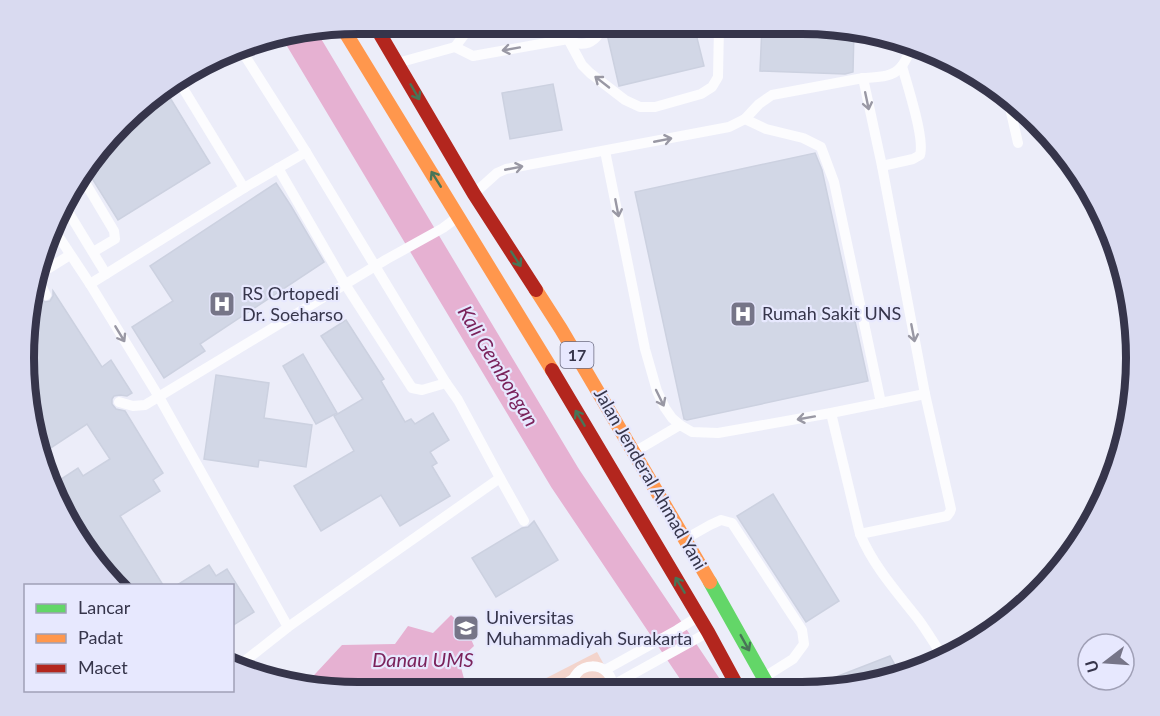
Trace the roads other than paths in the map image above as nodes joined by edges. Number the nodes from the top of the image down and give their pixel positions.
1 (380, 34) edge
2 (465, 34) edge
3 (564, 34) edge
4 (600, 34) edge
5 (719, 34) edge
6 (347, 35) edge
7 (568, 39) junction
8 (455, 47) junction
9 (909, 53) edge
10 (245, 55) edge
11 (398, 63) junction
12 (902, 66) junction
13 (863, 78) junction
14 (182, 87) edge
15 (1011, 111) edge
16 (745, 119) junction
17 (1018, 143) dead end
18 (605, 151) junction
19 (306, 152) junction
20 (882, 166) junction
21 (278, 168) junction
22 (86, 183) edge
23 (244, 189) junction
24 (466, 205) junction
25 (69, 213) edge
26 (58, 236) edge
27 (93, 252) junction
28 (70, 255) junction
29 (375, 268) junction
30 (47, 270) edge
31 (106, 274) junction
32 (90, 284) junction
33 (345, 284) junction
34 (43, 288) edge
35 (46, 295) dead end
36 (549, 337) junction
37 (446, 383) junction
38 (925, 394) junction
39 (159, 397) junction
40 (119, 402) dead end
41 (881, 403) junction
42 (831, 413) junction
43 (680, 425) junction
44 (634, 452) junction
45 (500, 478) junction
46 (524, 521) dead end
47 (860, 534) junction
48 (685, 539) junction
49 (710, 609) junction
50 (719, 625) junction
51 (288, 627) junction
52 (939, 651) edge
53 (245, 661) edge
54 (604, 670) junction
55 (764, 677) junction
56 (574, 682) edge
57 (611, 682) edge
58 (623, 682) edge
59 (737, 682) edge
60 (766, 682) edge

1 - 11 highway, Jalan Jenderal Ahmad Yani / 17
2 - 8 lane
3 - 7 lane
4 - 7 lane
5 -> 7 lane
24 -> 6 highway, Jalan Jenderal Ahmad Yani / 17
7 -> 8 lane
8 - 11 lane
9 - 12 lane
10 - 19 lane
11 -> 24 highway, Jalan Jenderal Ahmad Yani / 17
12 - 13 lane
12 - 20 lane
13 - 16 lane
13 -> 20 lane
14 - 23 lane
15 - 17 lane
18 -> 16 lane
16 - 41 lane
24 -> 18 lane
18 -> 43 lane
19 - 21 lane
19 - 29 lane
20 -> 38 lane
21 - 23 lane
21 - 33 lane
22 - 27 lane
23 - 31 lane
24 - 29 lane
24 - 36 highway, Jalan Jenderal Ahmad Yani / 17
24 -> 36 highway, Jalan Jenderal Ahmad Yani / 17
25 - 27 lane
26 - 28 lane
27 - 31 lane
28 - 30 lane
28 - 32 lane
29 - 33 lane
29 - 37 lane
31 - 32 lane
32 -> 39 lane
33 - 37 lane
33 - 39 lane
34 - 35 lane
36 - 44 highway, Jalan Jenderal Ahmad Yani / 17
49 -> 36 highway, Jalan Jenderal Ahmad Yani / 17
37 - 45 lane
38 - 41 lane
38 - 47 lane
39 - 40 lane
39 - 51 lane
41 - 42 lane
42 -> 43 lane
42 - 47 lane
43 - 44 lane
44 - 48 highway, Jalan Jenderal Ahmad Yani / 17
45 - 46 lane
45 - 51 lane
47 - 52 lane
48 - 49 highway, Jalan Jenderal Ahmad Yani / 17
48 - 55 lane
49 - 50 highway, Jalan Jenderal Ahmad Yani / 17
49 - 50 highway, Jalan Jenderal Ahmad Yani / 17
49 - 54 lane
50 -> 55 highway, Jalan Jenderal Ahmad Yani / 17
50 - 58 lane
50 - 59 highway, Jalan Jenderal Ahmad Yani / 17
51 - 53 lane
54 - 56 lane
54 - 57 lane
55 - 60 highway, Jalan Jenderal Ahmad Yani / 17

